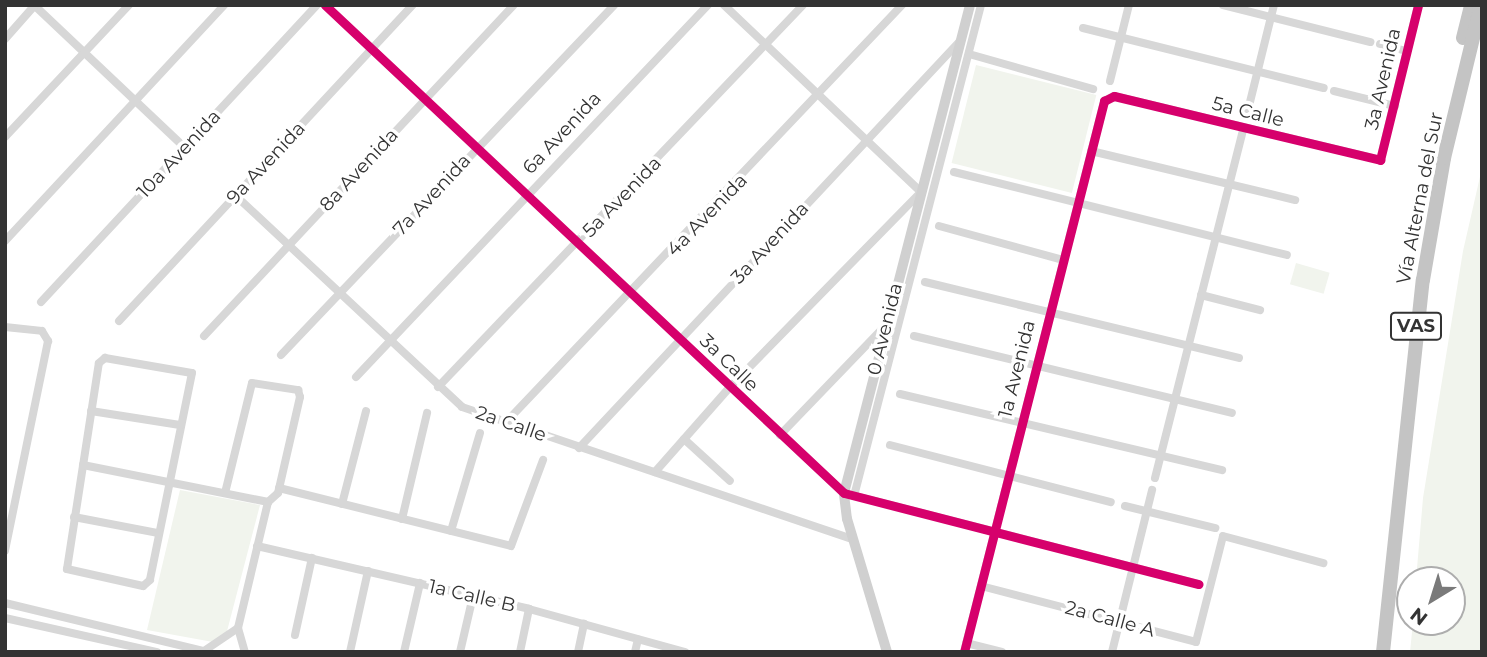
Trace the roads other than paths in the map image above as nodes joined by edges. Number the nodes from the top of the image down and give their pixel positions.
1 (129, 5) edge
2 (224, 5) edge
3 (317, 5) edge
4 (325, 5) edge
5 (413, 5) edge
6 (514, 5) edge
7 (614, 5) edge
8 (708, 5) edge
9 (724, 5) edge
10 (803, 5) edge
11 (902, 5) edge
12 (970, 5) edge
13 (981, 5) edge
14 (1129, 5) edge
15 (1223, 5) edge
16 (1275, 5) edge
17 (1418, 5) edge
18 (1471, 5) edge
19 (1481, 5) edge
20 (34, 6) edge
21 (1271, 17) junction
22 (1083, 28) dead end
23 (7, 34) edge
24 (962, 38) junction
25 (1120, 38) junction
26 (1370, 42) dead end
27 (1380, 44) dead end
28 (765, 45) junction
29 (372, 50) junction
30 (1407, 51) junction
31 (84, 53) junction
32 (968, 54) junction
33 (1258, 72) junction
34 (1110, 81) dead end
35 (1093, 89) dead end
36 (1324, 89) dead end
37 (1334, 91) dead end
38 (819, 95) junction
39 (1107, 97) joint
40 (135, 100) junction
41 (425, 100) junction
42 (1395, 106) junction
43 (1247, 114) dead end
44 (1243, 129) junction
45 (5, 137) edge
46 (865, 139) junction
47 (184, 147) junction
48 (476, 148) junction
49 (1091, 152) junction
50 (1380, 160) joint
51 (954, 172) dead end
52 (1229, 185) junction
53 (921, 192) junction
54 (236, 196) junction
55 (527, 196) junction
56 (1296, 201) dead end
57 (1077, 204) junction
58 (939, 226) dead end
59 (1216, 237) junction
60 (5, 241) edge
61 (576, 243) junction
62 (289, 246) junction
63 (1287, 255) dead end
64 (1063, 260) junction
65 (925, 282) dead end
66 (339, 293) junction
67 (631, 294) junction
68 (1201, 295) junction
69 (41, 302) dead end
70 (1260, 310) dead end
71 (1050, 312) junction
72 (119, 321) dead end
73 (885, 326) junction
74 (5, 327) edge
75 (204, 336) dead end
76 (914, 336) dead end
77 (680, 340) junction
78 (390, 341) junction
79 (1189, 346) junction
80 (281, 355) dead end
81 (1239, 358) dead end
82 (1037, 365) junction
83 (356, 377) dead end
84 (439, 387) junction
85 (730, 387) junction
86 (900, 394) dead end
87 (1175, 399) junction
88 (91, 411) junction
89 (366, 411) dead end
90 (427, 413) dead end
91 (1232, 413) dead end
92 (508, 421) junction
93 (1022, 422) junction
94 (180, 425) junction
95 (480, 433) dead end
96 (780, 435) junction
97 (684, 439) junction
98 (890, 445) dead end
99 (579, 448) junction
100 (1161, 456) junction
101 (543, 460) dead end
102 (83, 465) junction
103 (1222, 470) dead end
104 (655, 472) junction
105 (1008, 476) junction
106 (1155, 478) dead end
107 (169, 481) junction
108 (730, 481) dead end
109 (279, 488) junction
110 (1152, 490) dead end
111 (225, 493) junction
112 (849, 495) junction
113 (268, 502) junction
114 (1111, 502) dead end
115 (342, 504) junction
116 (1125, 506) dead end
117 (1147, 511) junction
118 (74, 517) junction
119 (402, 519) junction
120 (1215, 528) dead end
121 (451, 531) junction
122 (994, 532) junction
123 (158, 533) junction
124 (853, 539) junction
125 (257, 545) junction
126 (5, 551) edge
127 (312, 558) junction
128 (1323, 563) dead end
129 (1133, 568) junction
130 (368, 571) junction
131 (420, 583) junction
132 (1199, 584) dead end
133 (981, 586) junction
134 (473, 596) junction
135 (5, 603) edge
136 (529, 609) junction
137 (5, 618) edge
138 (1119, 621) junction
139 (80, 622) junction
140 (584, 624) junction
141 (238, 628) junction
142 (76, 633) junction
143 (295, 635) dead end
144 (638, 639) junction
145 (965, 647) edge
146 (206, 651) edge
147 (157, 652) edge
148 (245, 652) edge
149 (350, 652) edge
150 (404, 652) edge
151 (460, 652) edge
152 (520, 652) edge
153 (578, 652) edge
154 (635, 652) edge
155 (685, 652) edge
156 (887, 652) edge
157 (1002, 652) edge
158 (1112, 652) edge
159 (1375, 652) edge
160 (1383, 652) edge

1 - 31 street
2 - 40 street
3 - 47 street, 10a Avenida
4 - 29 street, 3a Calle
5 - 29 street, 9a Avenida
6 - 41 street, 8a Avenida
7 - 48 street, 7a Avenida
8 - 55 street, 6a Avenida
9 - 28 street
10 - 28 street, 5a Avenida
11 - 38 street, 4a Avenida
12 - 24 street, 0 Avenida
13 - 32 street, 0 Avenida
14 - 25 street
15 - 21 street
16 - 21 street
17 - 30 street, 3a Avenida
18 - 159 highway, Vía Alterna del Sur / VAS
19 - 160 highway, Vía Alterna del Sur / VAS
20 - 23 street
20 - 31 street
21 - 26 street
21 - 33 street
22 - 25 street
24 - 46 street, 3a Avenida
24 - 53 street, 0 Avenida
25 - 33 street
25 - 34 street
27 - 30 street
28 - 38 street
28 - 61 street, 5a Avenida
29 - 41 street, 3a Calle
29 - 54 street, 9a Avenida
30 - 42 street, 3a Avenida
31 - 40 street
31 - 45 street
32 - 35 street
32 - 112 street, 0 Avenida
33 - 36 street
33 - 43 street
37 - 42 street
38 - 46 street
38 - 67 street, 4a Avenida
39 - 44 street, 5a Calle
39 - 49 street, 1a Avenida
40 - 47 street
40 - 60 street
41 - 48 street, 3a Calle
41 - 62 street, 8a Avenida
42 - 50 street, 3a Avenida
44 - 50 street, 5a Calle
44 - 52 street
46 - 53 street
46 - 77 street, 3a Avenida
47 - 69 street, 10a Avenida
48 - 55 street, 3a Calle
48 - 66 street, 7a Avenida
49 - 52 street
49 - 57 street, 1a Avenida
51 - 57 street
52 - 56 street
52 - 59 street
53 - 73 street, 0 Avenida
53 - 85 street
54 - 62 street, 2a Calle
54 - 72 street, 9a Avenida
55 - 61 street, 3a Calle
55 - 78 street, 6a Avenida
57 - 59 street
57 - 64 street, 1a Avenida
58 - 64 street
59 - 63 street
59 - 68 street
61 - 67 street, 3a Calle
61 - 84 street, 5a Avenida
62 - 66 street, 2a Calle
62 - 75 street, 8a Avenida
64 - 71 street, 1a Avenida
65 - 71 street
66 - 78 street, 2a Calle
66 - 80 street, 7a Avenida
67 - 77 street, 3a Calle
67 - 92 street, 4a Avenida
68 - 70 street
68 - 79 street
71 - 79 street
71 - 82 street, 1a Avenida
73 - 96 street
73 - 112 street, 0 Avenida
74 - 126 street
76 - 82 street
77 - 85 street, 3a Calle
77 - 99 street, 3a Avenida
78 - 83 street, 6a Avenida
78 - 84 street, 2a Calle
79 - 81 street
79 - 87 street
82 - 87 street
82 - 93 street, 1a Avenida
84 - 92 street, 2a Calle
85 - 96 street, 3a Calle
85 - 97 street
86 - 93 street
87 - 91 street
87 - 100 street
88 - 94 street
88 - 94 street
88 - 102 street
89 - 115 street
90 - 119 street
92 - 99 street, 2a Calle
93 - 100 street
93 - 105 street, 1a Avenida
94 - 107 street
95 - 121 street
96 - 112 street, 3a Calle
97 - 104 street
97 - 108 street
98 - 105 street
99 - 104 street, 2a Calle
100 - 103 street
100 - 106 street
101 - 121 street
102 - 107 street
102 - 118 street
104 - 124 street, 2a Calle
105 - 114 street
105 - 122 street, 1a Avenida
107 - 111 street
107 - 123 street
109 - 111 street
109 - 113 street
109 - 115 street
110 - 117 street
111 - 113 street
112 - 122 street, 3a Calle
112 - 124 street, 0 Avenida
113 - 125 street
115 - 119 street
116 - 117 street
117 - 120 street
117 - 129 street
118 - 123 street
118 - 123 street
119 - 121 street
122 - 129 street, 3a Calle
122 - 133 street, 1a Avenida
124 - 156 street, 0 Avenida
125 - 127 street, 1a Calle B
125 - 141 street
127 - 130 street, 1a Calle B
127 - 143 street
128 - 138 street, 2a Calle A
129 - 132 street, 3a Calle
129 - 138 street
130 - 131 street, 1a Calle B
130 - 149 street
131 - 134 street, 1a Calle B
131 - 150 street
133 - 138 street, 2a Calle A
133 - 145 street, 1a Avenida
134 - 136 street, 1a Calle B
134 - 151 street
135 - 139 street
136 - 140 street, 1a Calle B
136 - 152 street
137 - 142 street
138 - 158 street
139 - 142 street
139 - 146 street
140 - 144 street, 1a Calle B
140 - 153 street
141 - 146 street
141 - 148 street
142 - 147 street
144 - 154 street
144 - 155 street, 1a Calle B
145 - 157 street

